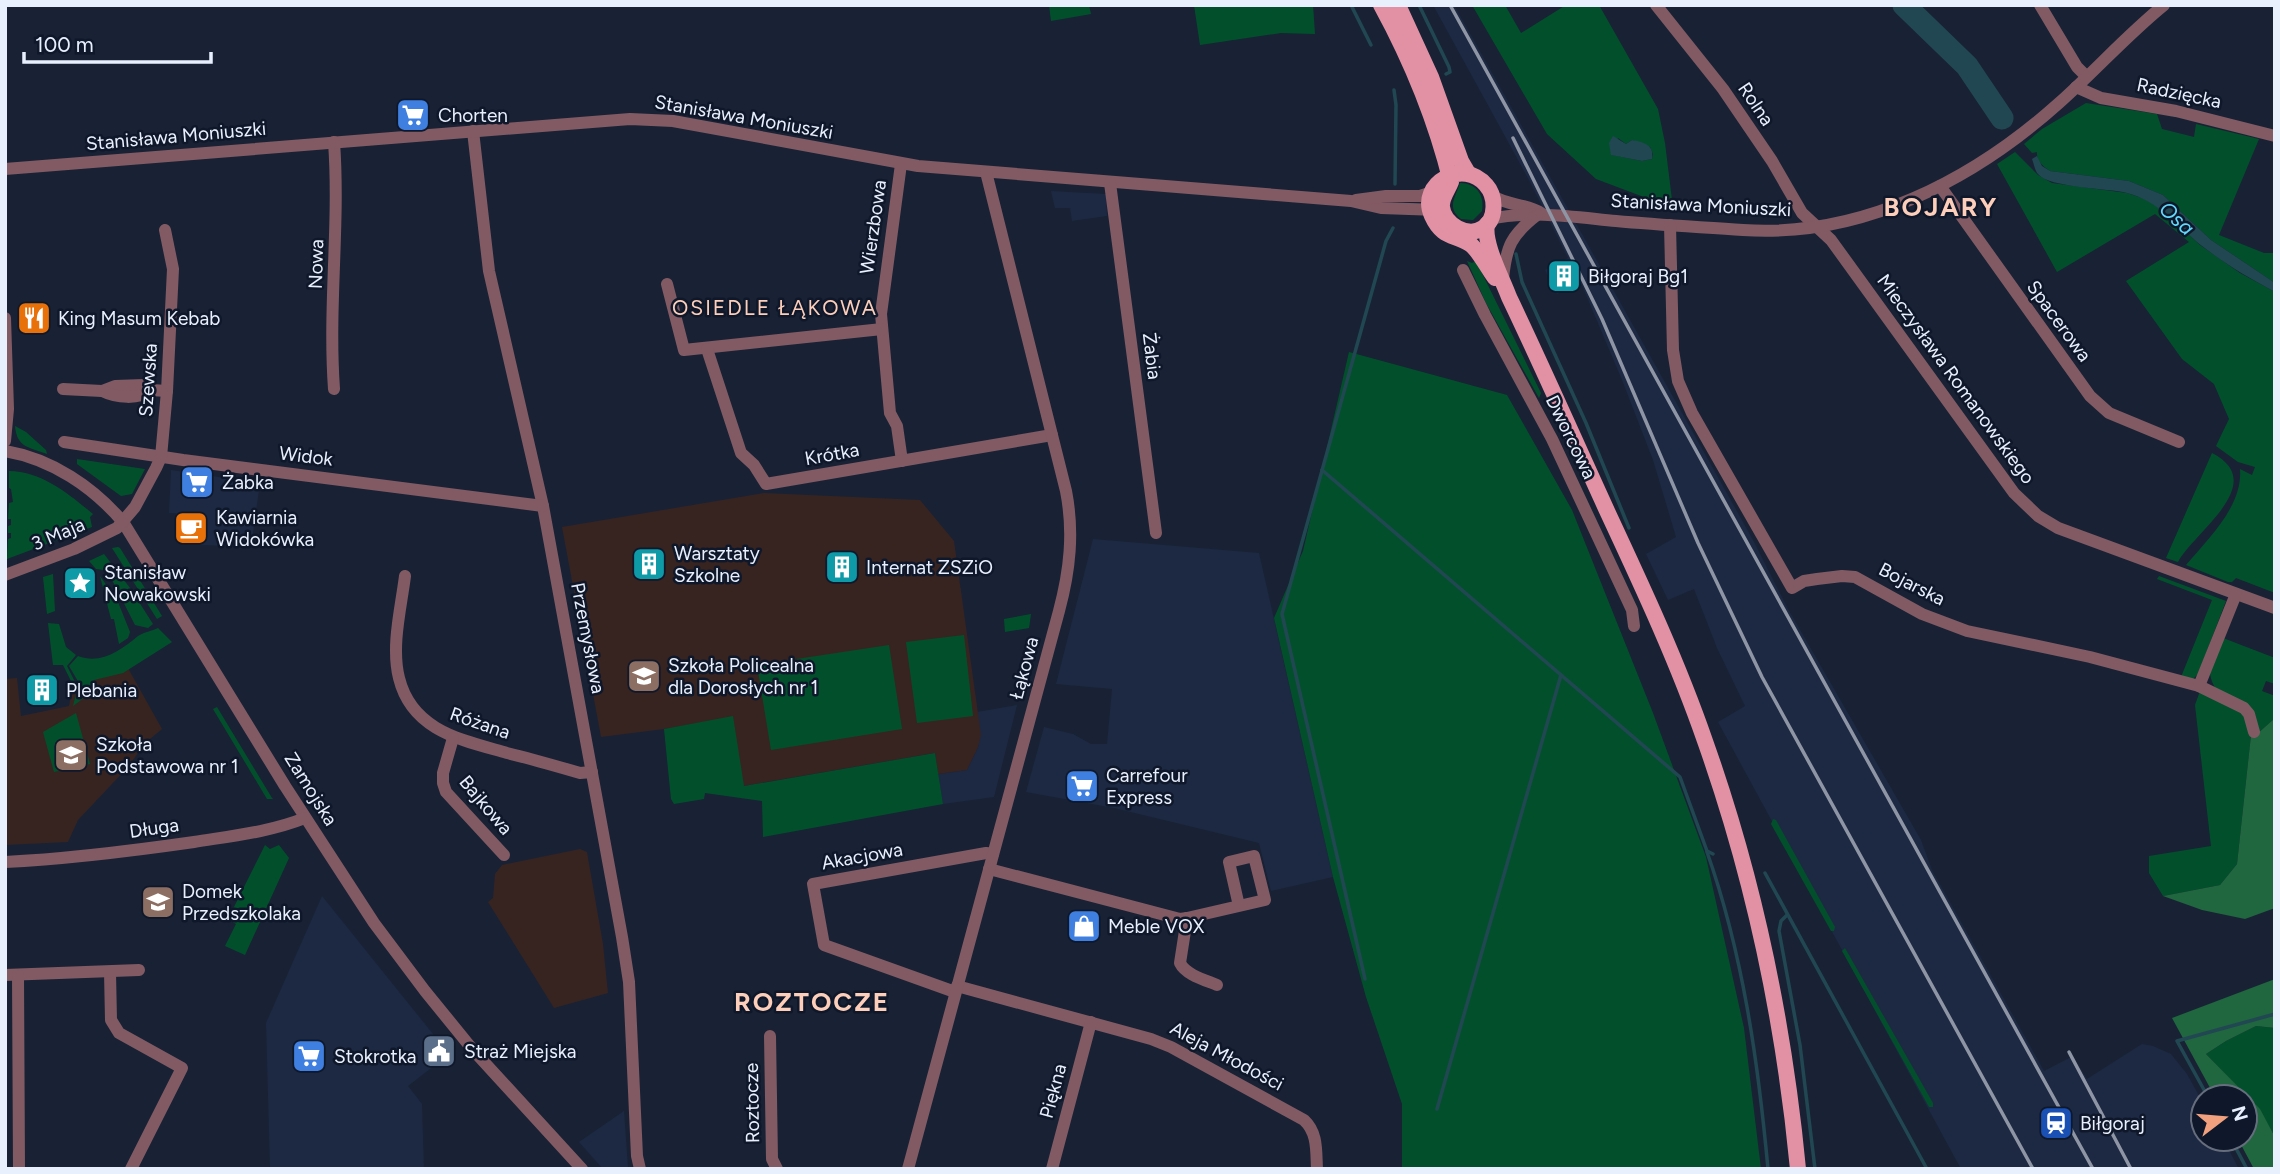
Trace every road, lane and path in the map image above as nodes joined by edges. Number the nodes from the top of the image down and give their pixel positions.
1 (1381, 5) edge
2 (1398, 5) edge
3 (1656, 5) edge
4 (2040, 5) edge
5 (2164, 5) edge
6 (2087, 76) junction
7 (2076, 87) junction
8 (473, 131) junction
9 (2275, 136) edge
10 (334, 142) junction
11 (901, 164) junction
12 (5, 169) edge
13 (986, 173) junction
14 (1468, 173) junction
15 (1449, 175) junction
16 (1110, 183) junction
17 (1940, 186) junction
18 (1432, 192) junction
19 (1493, 196) junction
20 (1351, 201) junction
21 (1437, 213) junction
22 (1539, 214) junction
23 (1488, 222) junction
24 (1670, 225) junction
25 (1817, 228) junction
26 (165, 230) dead end
27 (1463, 270) dead end
28 (667, 284) dead end
29 (1506, 289) junction
30 (5, 318) edge
31 (881, 329) junction
32 (707, 349) junction
33 (334, 388) dead end
34 (63, 389) dead end
35 (167, 391) junction
36 (1556, 396) junction
37 (1535, 406) junction
38 (1052, 435) junction
39 (5, 441) edge
40 (64, 442) dead end
41 (2179, 442) dead end
42 (5, 451) edge
43 (161, 457) junction
44 (902, 461) junction
45 (543, 506) junction
46 (123, 522) junction
47 (1156, 533) dead end
48 (5, 575) edge
49 (405, 576) dead end
50 (2236, 594) junction
51 (2275, 608) edge
52 (1634, 626) dead end
53 (2199, 686) junction
54 (2254, 732) dead end
55 (453, 738) junction
56 (592, 772) junction
57 (305, 818) junction
58 (993, 854) junction
59 (504, 855) dead end
60 (5, 862) edge
61 (989, 869) junction
62 (1239, 906) dead end
63 (1187, 918) junction
64 (139, 970) dead end
65 (110, 972) junction
66 (12, 975) edge
67 (1217, 985) dead end
68 (956, 989) junction
69 (1091, 1022) junction
70 (770, 1035) dead end
71 (637, 1165) edge
72 (581, 1168) edge
73 (19, 1169) edge
74 (131, 1169) edge
75 (777, 1169) edge
76 (908, 1169) edge
77 (1052, 1169) edge
78 (1317, 1169) edge
79 (1798, 1169) edge

1 - 15 main road
2 - 14 main road
3 - 25 street, Rolna
4 - 6 street
5 - 6 street, Stanisława Moniuszki
6 - 7 street, Stanisława Moniuszki
7 - 9 street, Radzięcka
7 - 17 street, Stanisława Moniuszki
8 - 10 street, Stanisława Moniuszki
8 - 11 street, Stanisława Moniuszki
8 - 45 street, Przemysłowa
10 - 12 street, Stanisława Moniuszki
10 - 33 street, Nowa
11 - 13 street, Stanisława Moniuszki
11 - 31 street, Wierzbowa
13 - 16 street, Stanisława Moniuszki
13 - 38 street, Łąkowa
14 - 15 main road
14 - 19 main road
15 - 18 main road
15 - 21 main road
16 - 20 street, Stanisława Moniuszki
16 - 47 street, Żabia
17 - 25 street, Stanisława Moniuszki
17 - 41 street, Spacerowa
18 - 20 street, Stanisława Moniuszki
18 - 21 main road
19 - 22 street, Stanisława Moniuszki
19 - 23 main road
20 - 21 street, Stanisława Moniuszki
21 - 23 main road
21 - 29 main road
22 - 23 street, Stanisława Moniuszki
22 - 24 street, Stanisława Moniuszki
22 - 29 street
23 - 29 main road
24 - 25 street, Stanisława Moniuszki
24 - 53 street, Bojarska
25 - 50 street, Mieczysława Romanowskiego
26 - 35 street, Szewska
27 - 37 street, Dworcowa
28 - 32 street
29 - 36 main road
30 - 39 street
31 - 32 street
31 - 44 street, Wierzbowa
32 - 44 street, Krótka
34 - 35 street
35 - 43 street, Szewska
36 - 37 street
36 - 79 main road
37 - 52 street, Dworcowa
38 - 44 street, Krótka
38 - 58 street, Łąkowa
40 - 43 street, Widok
42 - 46 street, Zamojska
43 - 45 street, Widok
43 - 46 street, Szewska
45 - 56 street, Przemysłowa
46 - 48 street, 3 Maja
46 - 57 street, Zamojska
49 - 55 street, Różana
50 - 51 street, Mieczysława Romanowskiego
50 - 53 street
53 - 54 street, Bojarska
55 - 56 street, Różana
55 - 59 street, Bajkowa
56 - 71 street, Przemysłowa
57 - 60 street, Długa
57 - 72 street, Zamojska
58 - 61 street, Łąkowa
58 - 68 street, Akacjowa
61 - 63 street
61 - 68 street, Łąkowa
62 - 63 street
63 - 67 street
64 - 65 street
65 - 66 street
65 - 74 street
66 - 73 street
68 - 69 street, Aleja Młodości
68 - 76 street, Łąkowa
69 - 77 street, Piękna
69 - 78 street, Aleja Młodości
70 - 75 street, Roztocze

